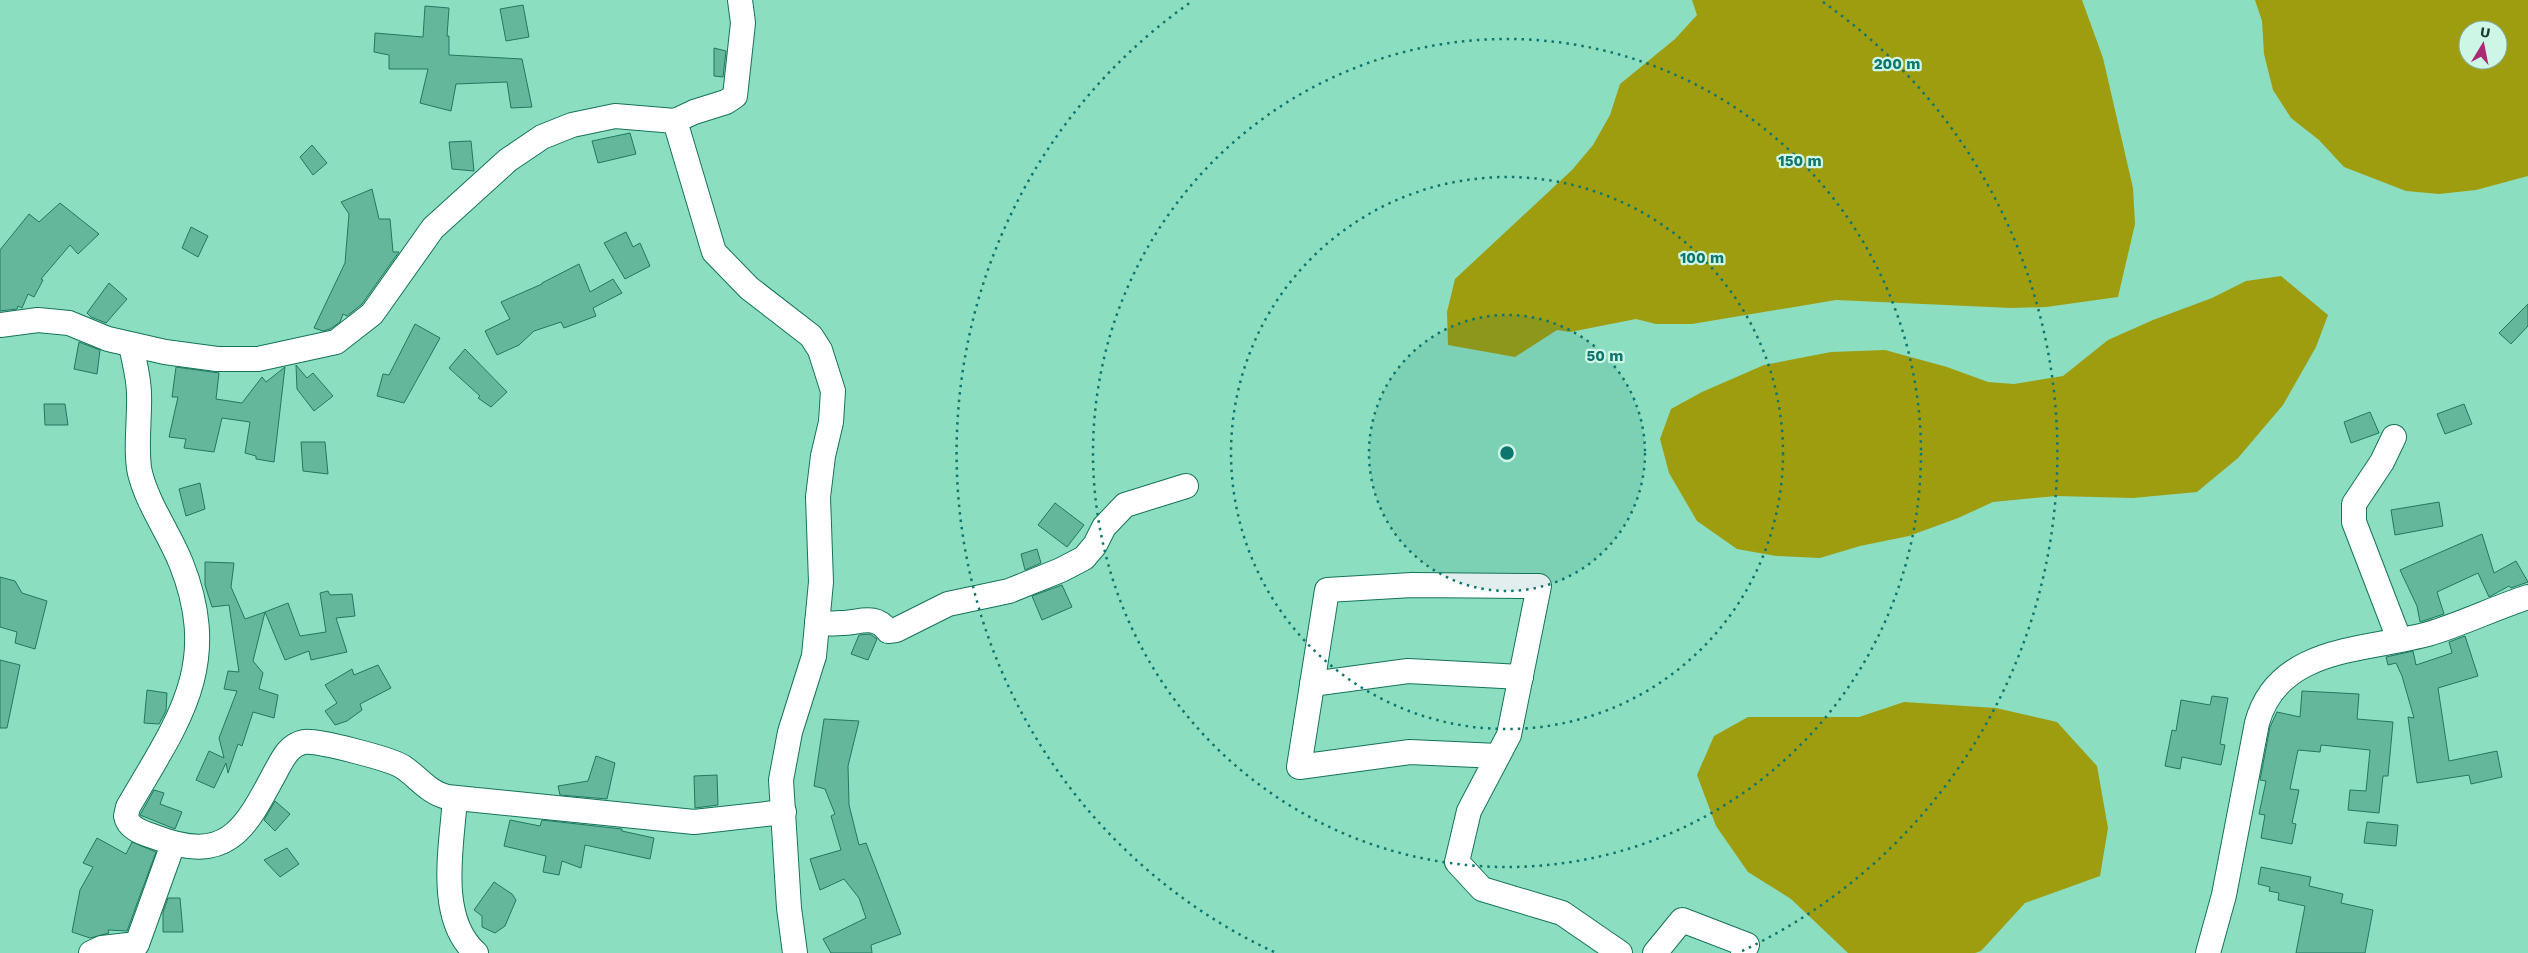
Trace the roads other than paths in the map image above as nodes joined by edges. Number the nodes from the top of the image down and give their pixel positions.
1 (740, 0) edge
2 (675, 121) junction
3 (0, 325) edge
4 (131, 345) junction
5 (2394, 437) dead end
6 (1186, 486) dead end
7 (2528, 597) edge
8 (817, 623) junction
9 (2399, 639) junction
10 (1521, 676) junction
11 (1312, 684) junction
12 (1498, 756) junction
13 (455, 798) junction
14 (784, 812) junction
15 (173, 844) junction
16 (91, 953) edge
17 (476, 953) edge
18 (795, 953) edge
19 (1620, 953) edge
20 (1655, 953) edge
21 (1743, 953) edge
22 (2208, 953) edge

1 - 2 street
2 - 4 street
2 - 8 street
3 - 4 street
4 - 15 street
5 - 9 street
6 - 8 street
7 - 9 street
8 - 14 street
9 - 22 street
10 - 11 street
10 - 11 street
10 - 12 street
11 - 12 street
12 - 19 street
13 - 14 street
13 - 15 street
13 - 17 street
14 - 18 street
15 - 16 street
20 - 21 street

